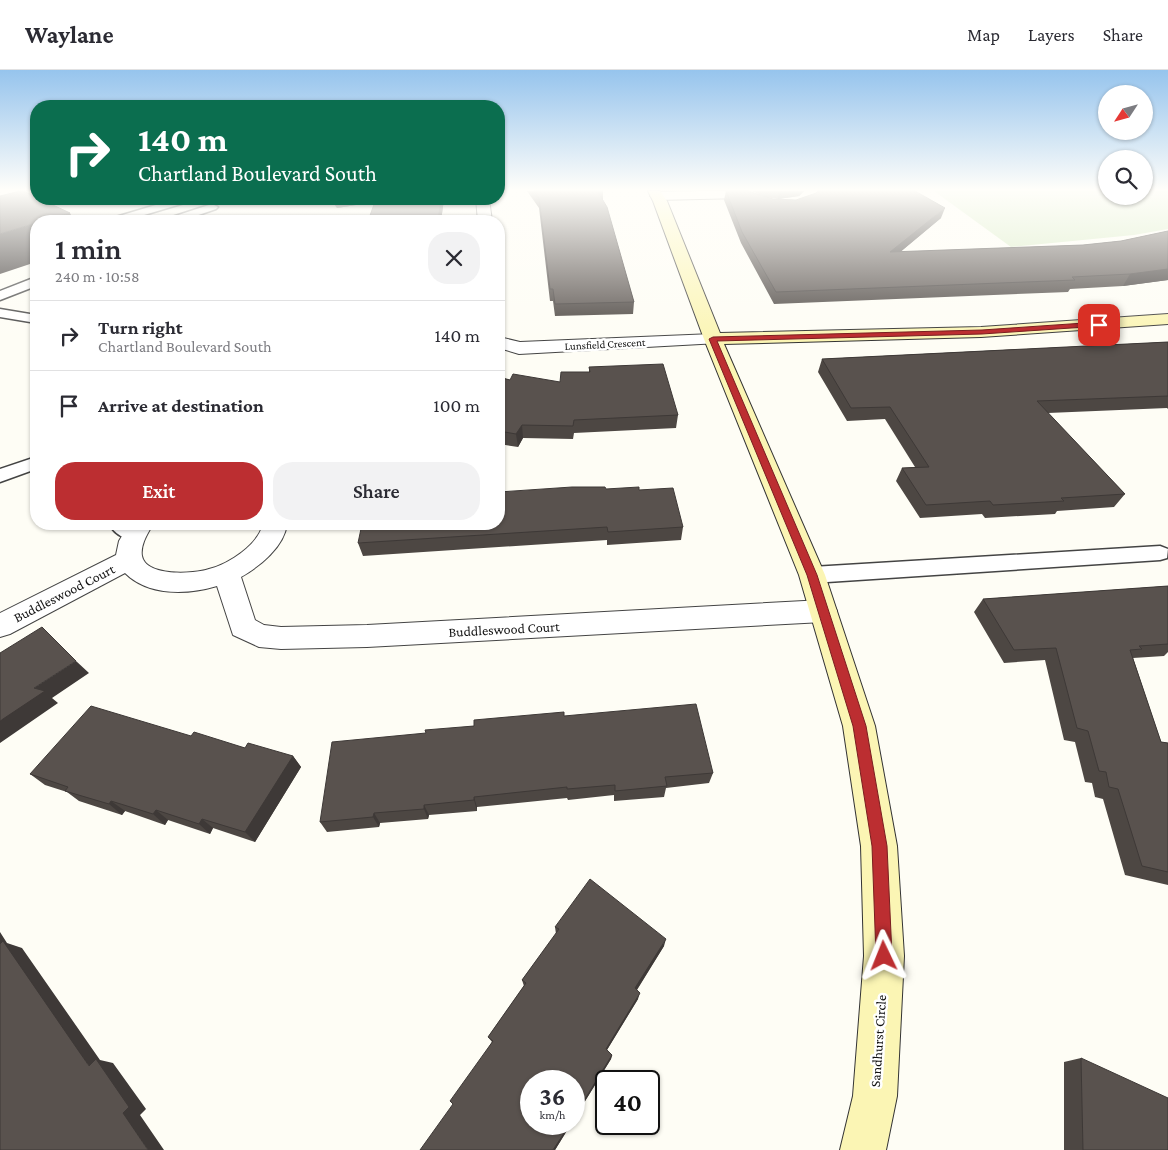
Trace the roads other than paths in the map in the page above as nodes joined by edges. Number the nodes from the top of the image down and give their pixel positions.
1 (675, 241) edge
2 (30, 284) edge
3 (0, 296) edge
4 (0, 313) edge
5 (30, 318) edge
6 (1168, 318) edge
7 (713, 339) junction
8 (505, 344) edge
9 (30, 465) edge
10 (0, 476) edge
11 (131, 530) edge
12 (274, 530) edge
13 (1160, 553) dead end
14 (129, 560) junction
15 (226, 573) junction
16 (812, 575) junction
17 (824, 611) junction
18 (0, 626) edge
19 (863, 1150) edge

1 - 7 street, Sandhurst Circle
2 - 3 lane
4 - 5 lane
6 - 7 street
7 - 8 street, Lunsfield Crescent
7 - 16 street, Sandhurst Circle
9 - 10 lane
11 - 14 street
12 - 15 street
13 - 16 lane
14 - 15 street
14 - 18 street, Buddleswood Court
15 - 17 street, Buddleswood Court
16 - 17 street, Sandhurst Circle
17 - 19 street, Sandhurst Circle

